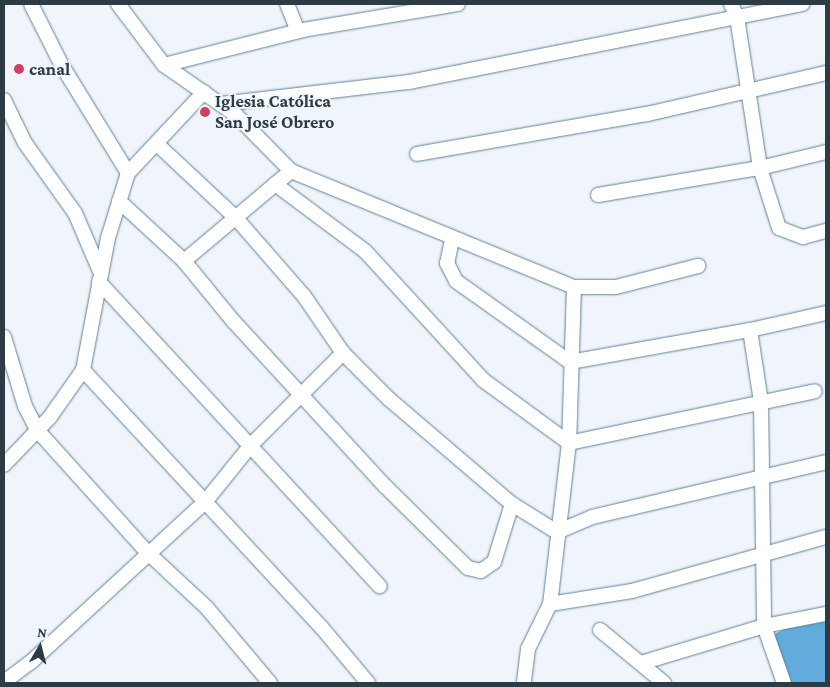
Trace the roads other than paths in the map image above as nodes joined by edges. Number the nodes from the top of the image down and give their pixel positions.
1 (31, 4) edge
2 (118, 4) edge
3 (287, 4) edge
4 (458, 4) edge
5 (731, 4) edge
6 (802, 4) edge
7 (737, 17) junction
8 (298, 31) junction
9 (164, 64) junction
10 (826, 73) edge
11 (204, 92) junction
12 (748, 93) junction
13 (4, 100) edge
14 (222, 104) junction
15 (157, 144) junction
16 (826, 152) edge
17 (417, 154) dead end
18 (760, 168) junction
19 (291, 171) junction
20 (128, 173) junction
21 (275, 184) junction
22 (598, 195) dead end
23 (119, 201) junction
24 (235, 217) junction
25 (826, 231) edge
26 (452, 240) junction
27 (184, 261) junction
28 (698, 266) dead end
29 (100, 276) junction
30 (574, 287) junction
31 (826, 313) edge
32 (750, 330) junction
33 (4, 337) edge
34 (343, 353) junction
35 (570, 362) junction
36 (82, 370) junction
37 (815, 391) dead end
38 (301, 392) junction
39 (761, 402) junction
40 (38, 431) junction
41 (252, 444) junction
42 (569, 444) junction
43 (826, 462) edge
44 (4, 465) edge
45 (762, 476) junction
46 (205, 502) junction
47 (512, 504) junction
48 (558, 532) junction
49 (826, 537) edge
50 (147, 552) junction
51 (760, 555) junction
52 (380, 586) dead end
53 (550, 604) junction
54 (826, 614) edge
55 (764, 626) junction
56 (600, 630) dead end
57 (641, 663) junction
58 (4, 682) edge
59 (270, 683) edge
60 (368, 683) edge
61 (524, 683) edge
62 (664, 683) edge
63 (784, 683) edge

1 - 20 street
2 - 9 street
3 - 8 street
4 - 8 street
5 - 7 street
6 - 7 street
7 - 12 street
7 - 14 street
8 - 9 street
9 - 11 street
10 - 12 street
11 - 14 street
11 - 15 street
12 - 17 street
12 - 18 street
13 - 29 street
14 - 19 street
15 - 20 street
15 - 24 street
16 - 18 street
18 - 22 street
18 - 25 street
19 - 21 street
19 - 26 street
20 - 23 street
21 - 24 street
21 - 42 street
23 - 27 street
23 - 29 street
24 - 27 street
24 - 34 street
26 - 30 street
26 - 35 street
27 - 38 street
28 - 30 street
29 - 36 street
29 - 41 street
30 - 35 street
31 - 32 street
32 - 35 street
32 - 39 street
33 - 40 street
34 - 38 street
34 - 47 street
35 - 42 street
36 - 40 street
36 - 46 street
37 - 39 street
38 - 41 street
38 - 47 street
39 - 42 street
39 - 45 street
40 - 44 street
40 - 50 street
41 - 46 street
41 - 52 street
42 - 48 street
43 - 45 street
45 - 48 street
45 - 51 street
46 - 50 street
46 - 60 street
47 - 48 street
48 - 53 street
49 - 51 street
50 - 58 street
50 - 59 street
51 - 53 street
51 - 55 street
53 - 61 street
54 - 55 street
55 - 57 street
55 - 63 street
56 - 57 street
57 - 62 street

